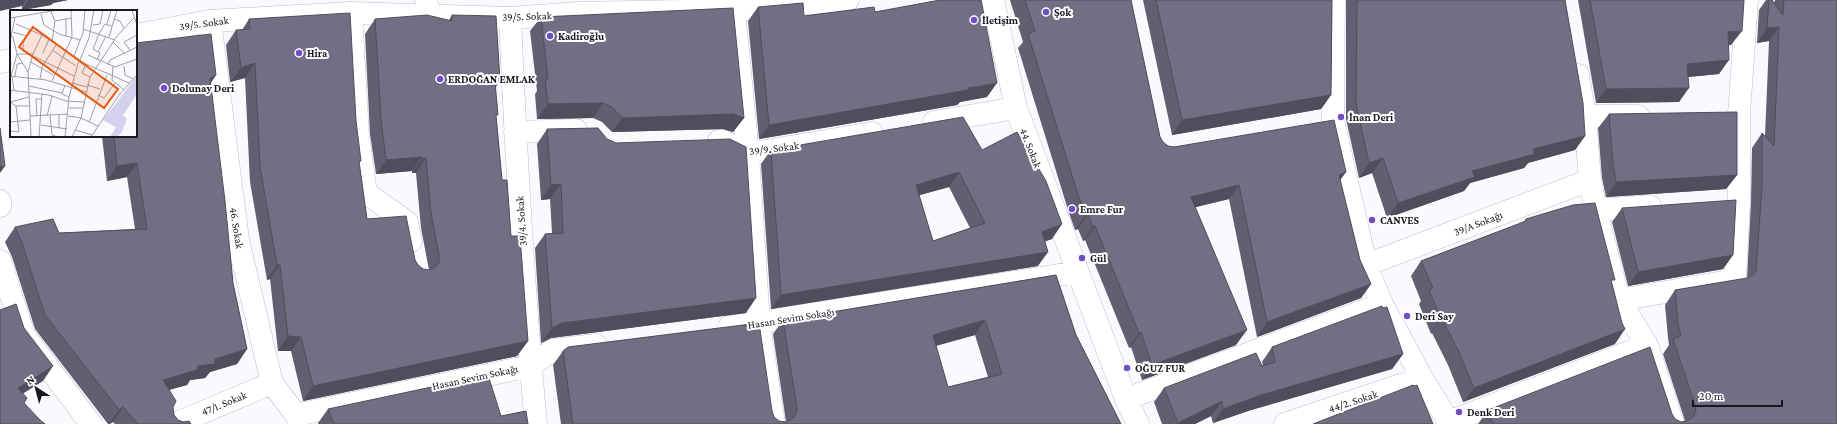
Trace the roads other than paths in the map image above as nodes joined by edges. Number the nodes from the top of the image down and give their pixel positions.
1 (848, 0) edge
2 (994, 0) edge
3 (1334, 0) edge
4 (1747, 0) edge
5 (734, 5) edge
6 (428, 8) edge
7 (351, 13) junction
8 (510, 18) junction
9 (210, 21) junction
10 (137, 35) edge
11 (1574, 54) edge
12 (10, 60) edge
13 (0, 62) edge
14 (1016, 108) junction
15 (1716, 114) edge
16 (1738, 114) junction
17 (1654, 115) edge
18 (1585, 116) junction
19 (913, 126) edge
20 (890, 130) edge
21 (515, 132) junction
22 (597, 135) edge
23 (700, 142) edge
24 (748, 154) junction
25 (1590, 180) junction
26 (1739, 201) junction
27 (1715, 203) edge
28 (1667, 205) edge
29 (1596, 210) junction
30 (414, 257) edge
31 (0, 261) edge
32 (1366, 265) junction
33 (1078, 272) junction
34 (1619, 300) junction
35 (1382, 304) junction
36 (759, 324) junction
37 (711, 330) edge
38 (616, 342) edge
39 (1647, 345) junction
40 (530, 366) junction
41 (1422, 378) junction
42 (272, 383) junction
43 (1126, 399) junction
44 (298, 419) edge
45 (1450, 423) edge
46 (91, 424) edge
47 (175, 424) edge
48 (536, 424) edge
49 (774, 424) edge
50 (1138, 424) edge
51 (1285, 424) edge
52 (1673, 424) edge

1 - 5 street, 39/5. Sokak
2 - 14 street, 44. Sokak
3 - 32 street
4 - 16 street
5 - 8 street, 39/5. Sokak
5 - 24 street
6 - 7 street, 39/5. Sokak
6 - 8 street, 39/5. Sokak
7 - 9 street, 39/5. Sokak
7 - 30 street
8 - 21 street, 39/4. Sokak
9 - 10 street, 39/5. Sokak
9 - 42 street, 46. Sokak
11 - 18 street
12 - 13 street
14 - 19 street
14 - 33 street, 44. Sokak
15 - 16 street
16 - 26 street
17 - 18 street
18 - 25 street
20 - 24 street, 39/9. Sokak
21 - 22 street
21 - 40 street, 39/4. Sokak
23 - 24 street, 39/9. Sokak
24 - 36 street
25 - 29 street
25 - 32 street, 39/A Sokağı
26 - 27 street
26 - 34 street
28 - 29 street
29 - 34 street
31 - 46 street
32 - 35 street
33 - 36 street, Hasan Sevim Sokağı
33 - 43 street, 44. Sokak
34 - 39 street
35 - 41 street
35 - 43 street
36 - 37 street, Hasan Sevim Sokağı
36 - 49 street
38 - 40 street, Hasan Sevim Sokağı
39 - 45 street
39 - 52 street
40 - 44 street, Hasan Sevim Sokağı
40 - 48 street, 39/4. Sokak
41 - 45 street
41 - 51 street, 44/2. Sokak
42 - 44 street, 46. Sokak
42 - 47 street, 47/1. Sokak
43 - 50 street, 44. Sokak

